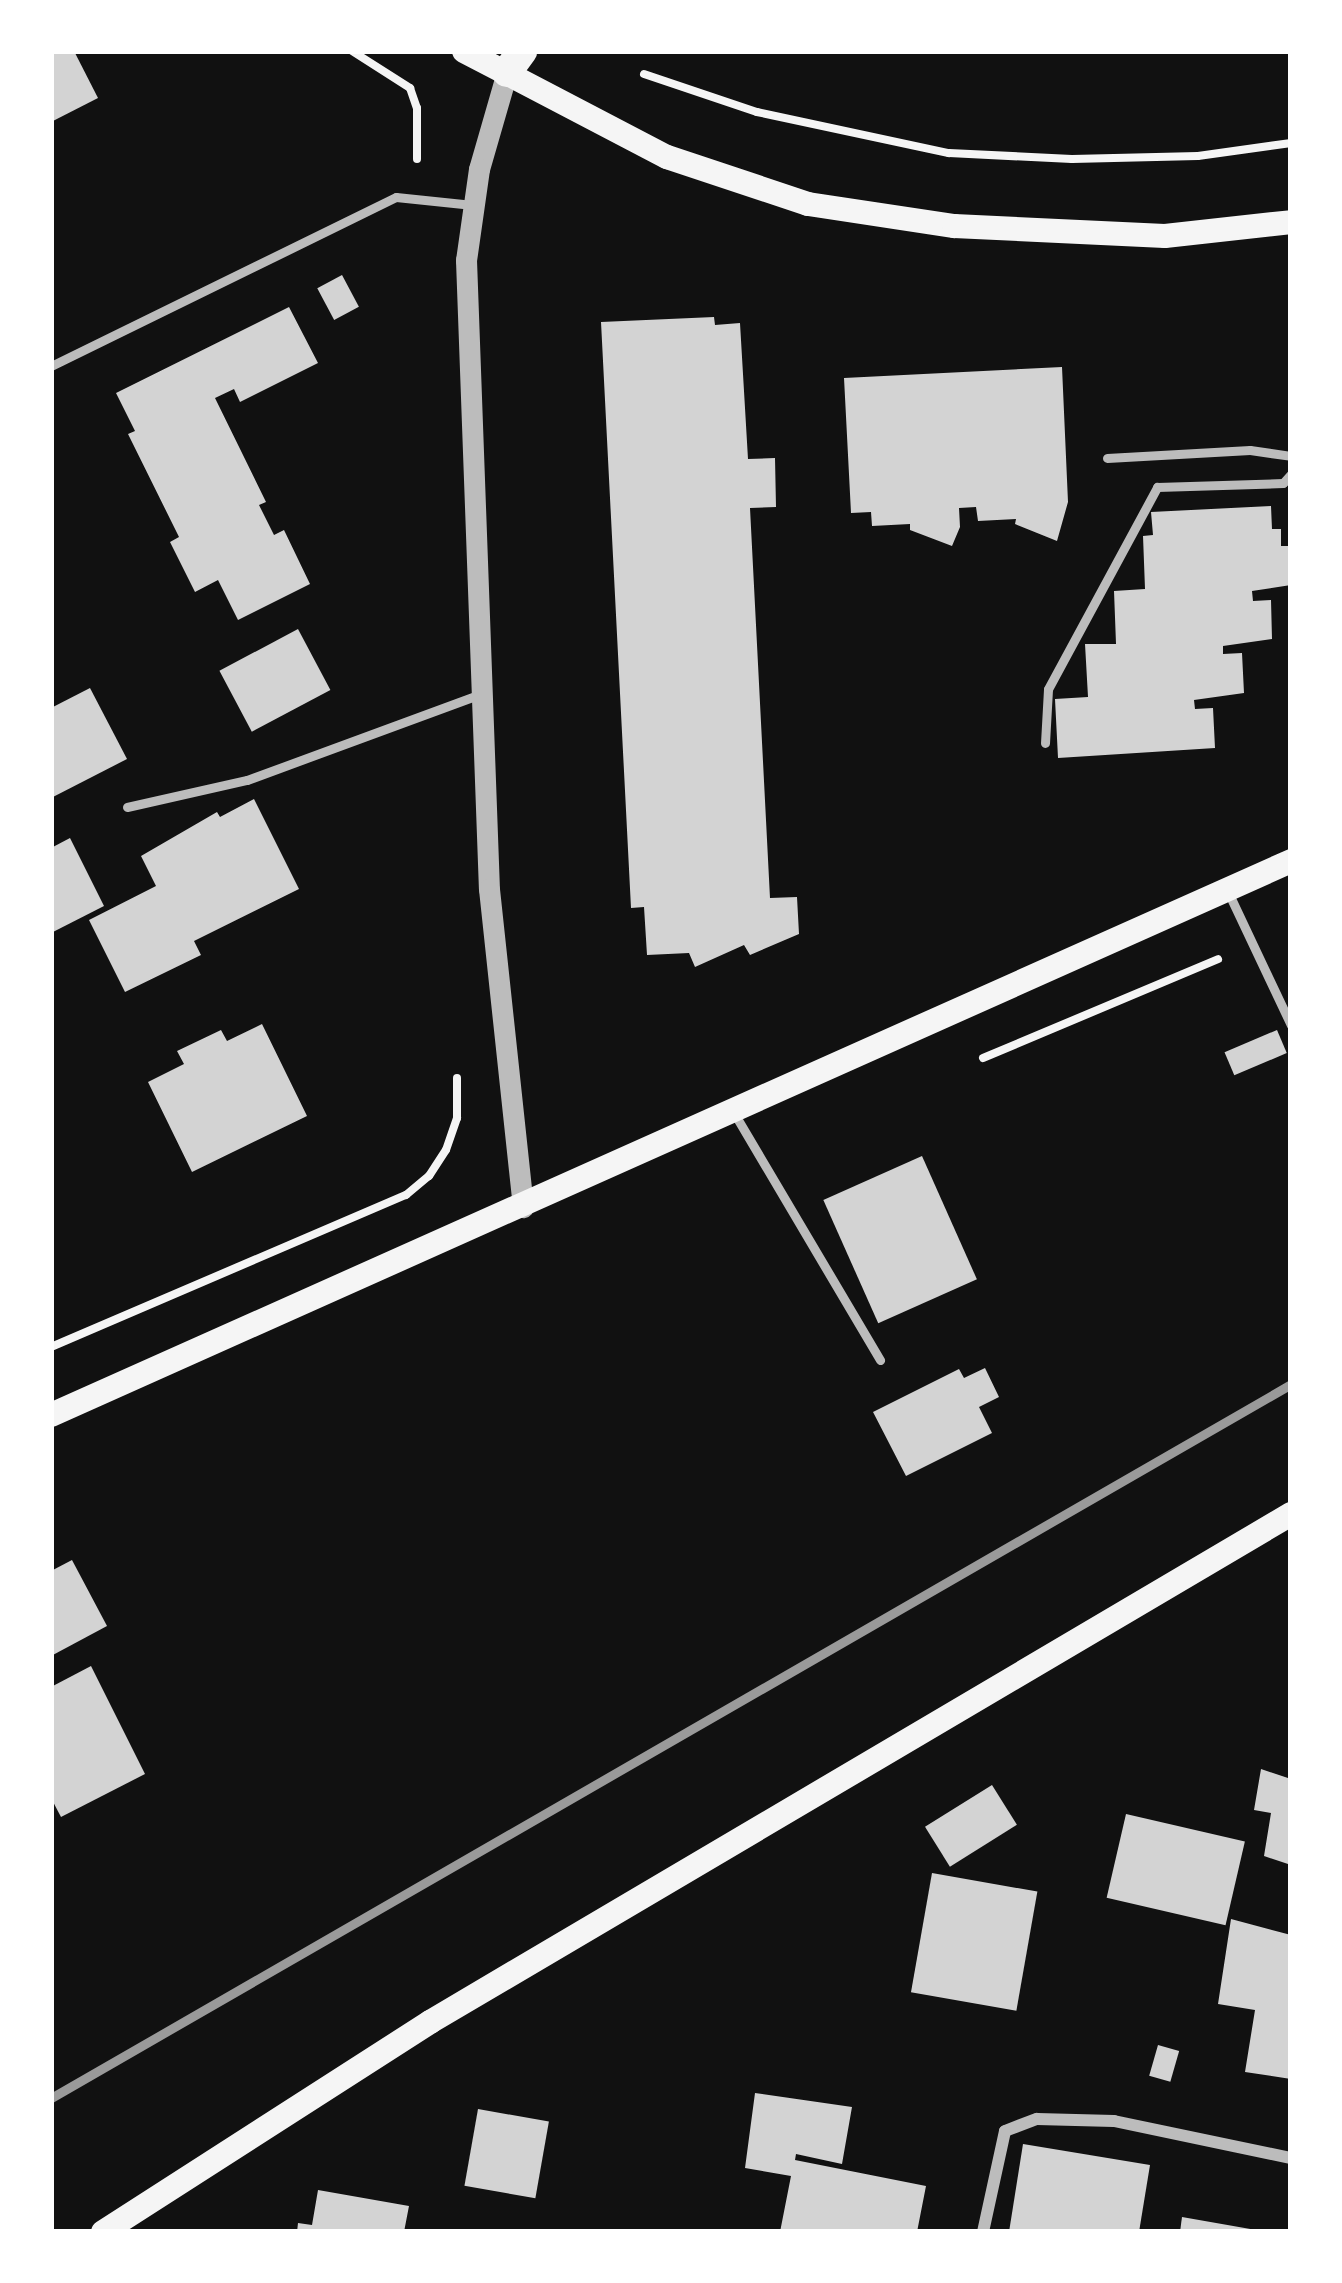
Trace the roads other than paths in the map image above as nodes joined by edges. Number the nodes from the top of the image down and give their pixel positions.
1 (464, 51) edge
2 (514, 62) edge
3 (473, 205) junction
4 (1291, 222) edge
5 (51, 366) edge
6 (1291, 456) edge
7 (1107, 458) dead end
8 (1291, 474) edge
9 (482, 694) junction
10 (1045, 743) dead end
11 (127, 807) dead end
12 (1291, 861) edge
13 (1227, 890) junction
14 (1291, 1025) edge
15 (734, 1112) junction
16 (523, 1208) junction
17 (880, 1360) dead end
18 (51, 1415) edge
19 (1291, 1514) edge
20 (1291, 2158) edge
21 (103, 2232) edge
22 (983, 2232) edge

1 - 2 main road
2 - 3 street
2 - 4 main road
3 - 5 lane
3 - 9 street
6 - 7 lane
8 - 10 lane
9 - 11 lane
9 - 16 street
12 - 13 main road
13 - 14 lane
13 - 15 main road
15 - 16 main road
15 - 17 lane
16 - 18 main road
19 - 21 main road
20 - 22 street

